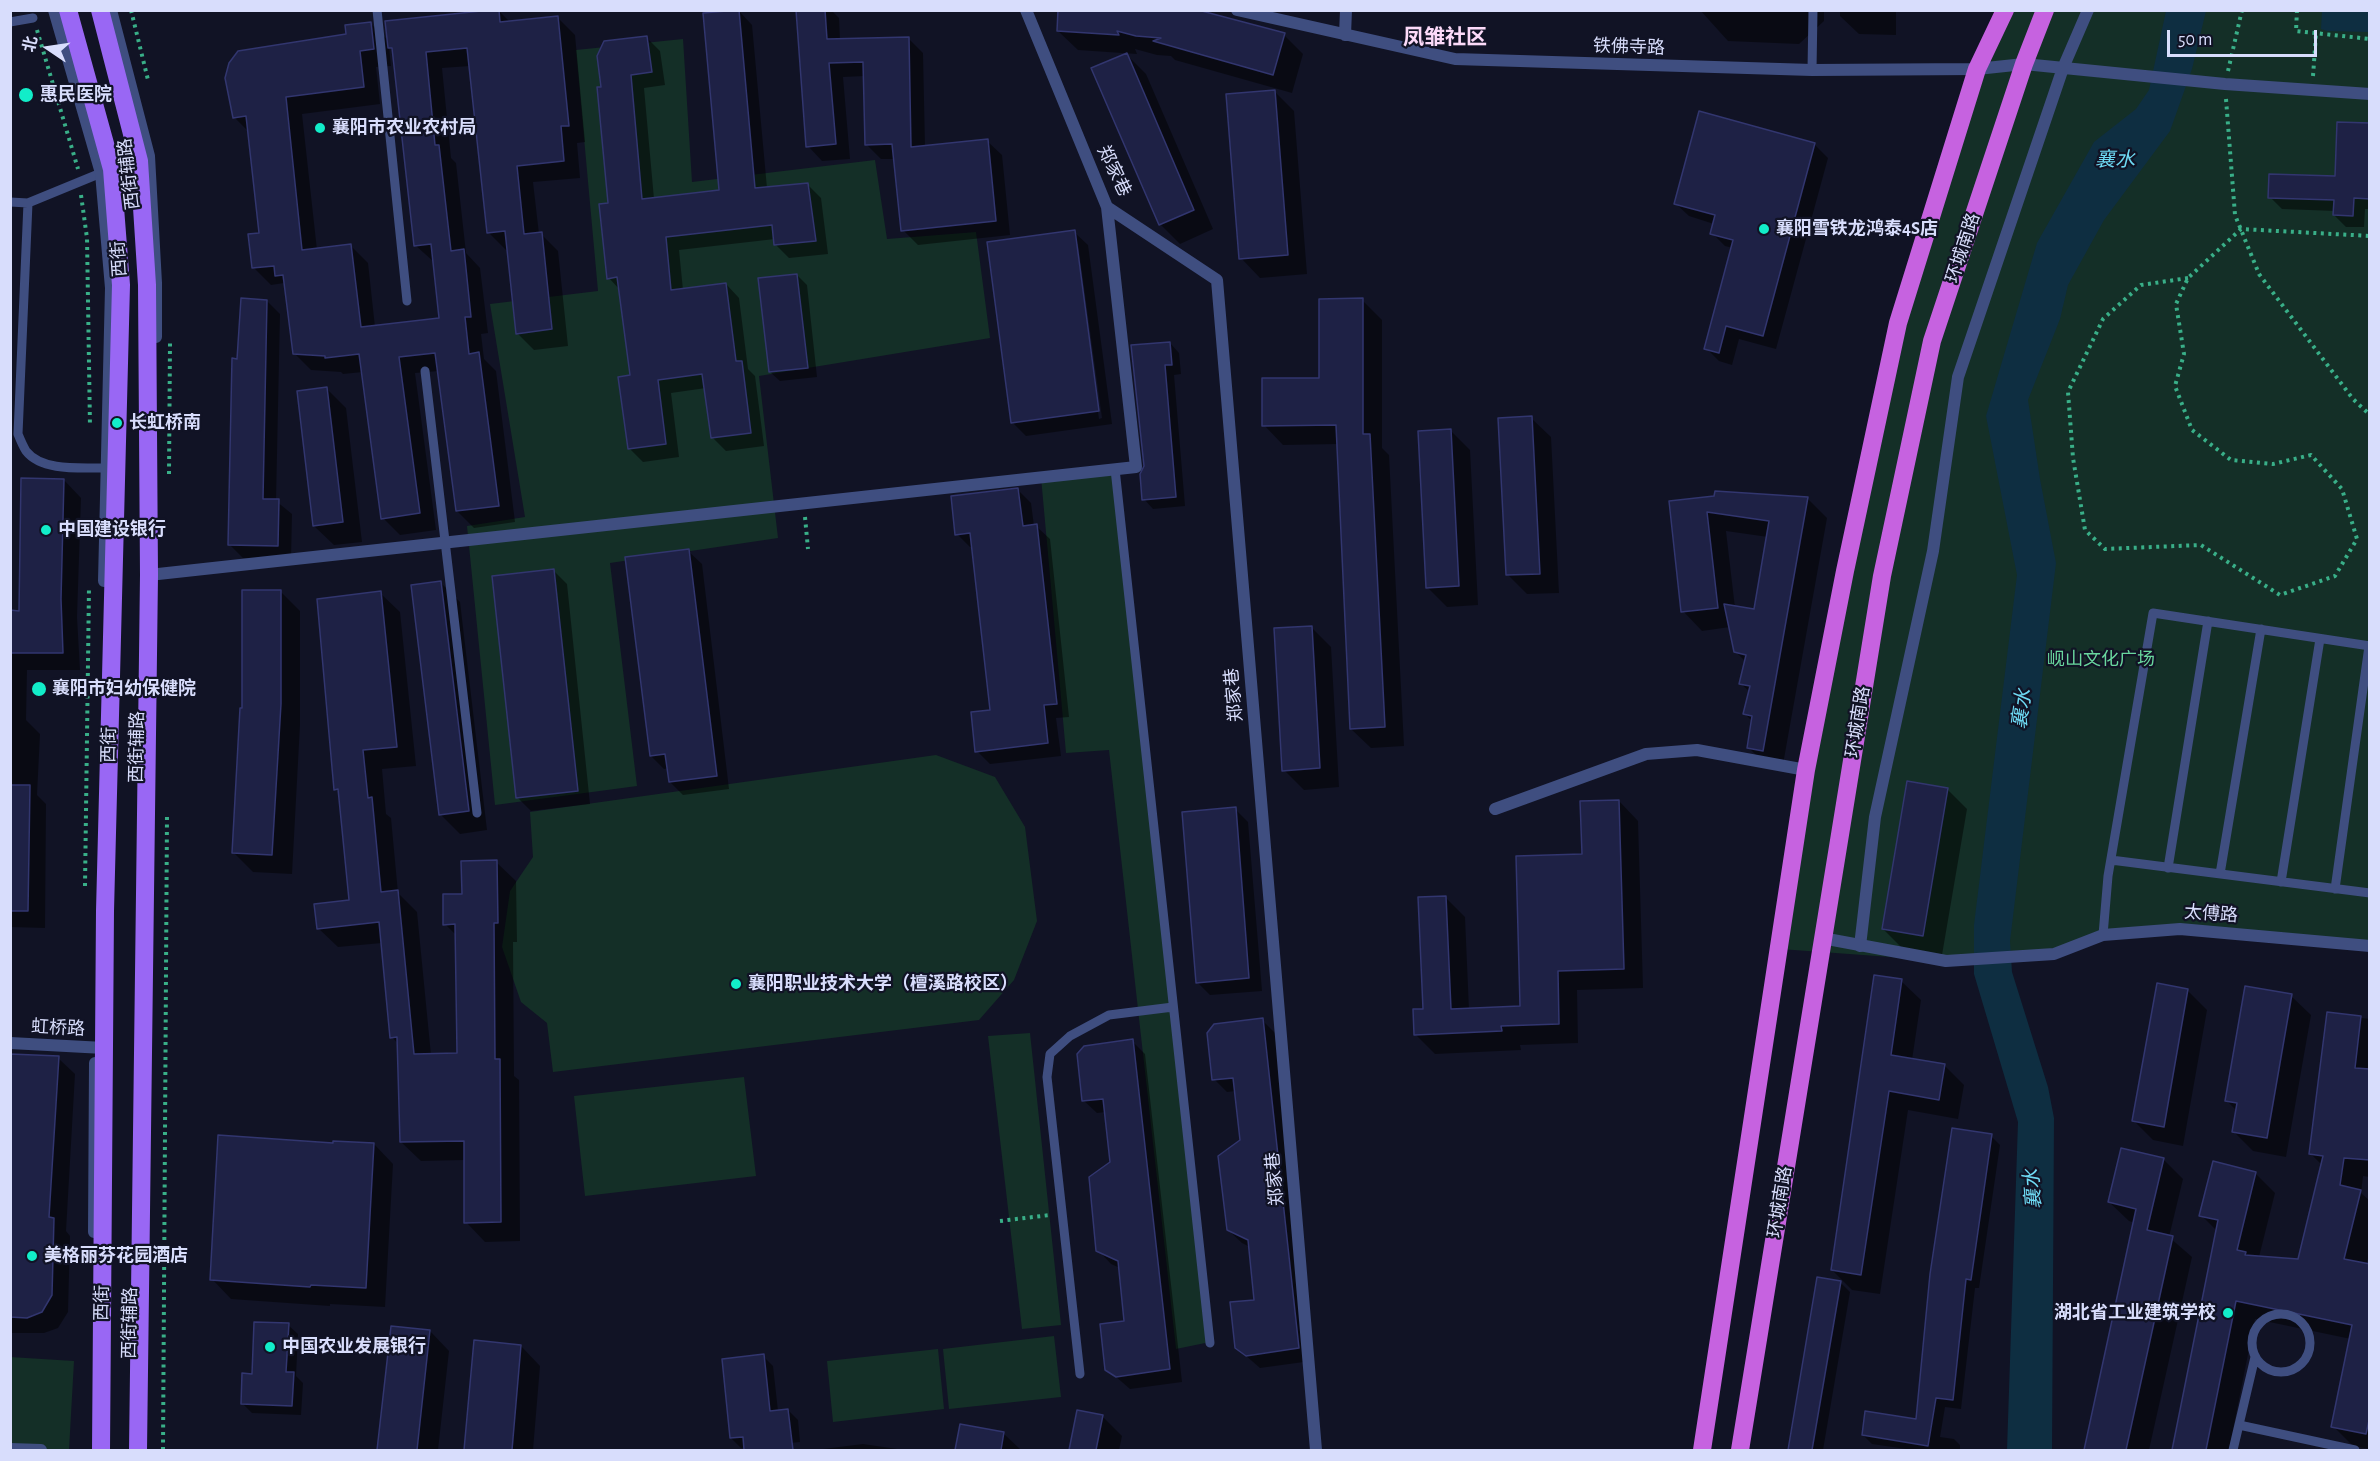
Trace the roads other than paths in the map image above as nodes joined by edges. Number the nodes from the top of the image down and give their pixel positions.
1 (54, 10) edge
2 (68, 10) edge
3 (100, 10) edge
4 (111, 10) edge
5 (377, 10) edge
6 (1026, 10) edge
7 (1237, 10) edge
8 (1346, 10) edge
9 (1813, 10) edge
10 (2005, 10) edge
11 (2045, 10) edge
12 (2088, 10) edge
13 (33, 18) road end
14 (10, 22) edge
15 (1345, 35) junction
16 (2024, 64) junction
17 (2063, 68) junction
18 (1977, 69) junction
19 (1812, 70) junction
20 (2370, 94) edge
21 (101, 173) junction
22 (10, 202) edge
23 (28, 203) junction
24 (1107, 207) junction
25 (407, 301) dead end
26 (425, 371) dead end
27 (112, 468) junction
28 (1115, 469) junction
29 (445, 543) junction
30 (152, 575) junction
31 (2208, 621) junction
32 (2261, 629) junction
33 (2320, 639) junction
34 (2369, 646) edge
35 (1806, 770) junction
36 (1495, 809) dead end
37 (477, 813) dead end
38 (2111, 860) junction
39 (2168, 868) junction
40 (2220, 874) junction
41 (2281, 882) junction
42 (2335, 889) junction
43 (2370, 893) edge
44 (2103, 935) junction
45 (1822, 938) junction
46 (1860, 946) junction
47 (2370, 946) edge
48 (1173, 1006) junction
49 (10, 1043) edge
50 (100, 1048) junction
51 (1210, 1342) dead end
52 (2254, 1357) junction
53 (1080, 1374) dead end
54 (2239, 1425) junction
55 (10, 1449) edge
56 (41, 1450) edge
57 (101, 1450) edge
58 (138, 1450) edge
59 (1316, 1450) edge
60 (1702, 1450) edge
61 (1740, 1450) edge
62 (2233, 1450) edge
63 (2355, 1450) edge

1 - 21 street, 西街辅路
2 - 27 main road, 西街
3 - 30 main road, 西街
4 - 30 street, 西街辅路
5 - 25 lane
6 - 24 street, 郑家巷
7 - 15 street, 铁佛寺路
8 - 15 street
9 - 19 lane
10 - 18 highway
11 - 16 highway, 环城南路
12 - 17 street
13 - 14 lane
15 - 19 street, 铁佛寺路
16 - 17 street, 铁佛寺路
16 - 18 street, 铁佛寺路
16 - 45 highway, 环城南路
17 - 20 street, 铁佛寺路
17 - 46 street
18 - 19 street, 铁佛寺路
18 - 35 highway
21 - 23 lane
21 - 27 street, 西街辅路
22 - 23 lane
23 - 27 lane
24 - 28 street
24 - 59 street, 郑家巷
26 - 29 lane
27 - 50 main road, 西街
28 - 29 street
28 - 48 lane
29 - 30 street
29 - 37 lane
30 - 58 main road, 西街
31 - 32 lane
31 - 38 lane
31 - 39 lane
32 - 33 lane
32 - 40 lane
33 - 34 lane
33 - 41 lane
34 - 42 lane
35 - 36 street
35 - 60 highway
38 - 39 lane
38 - 44 lane
39 - 40 lane
40 - 41 lane
41 - 42 lane
42 - 43 lane
44 - 46 street, 太傅路
44 - 47 street, 太傅路
45 - 46 street, 太傅路
45 - 61 highway, 环城南路
48 - 51 lane
48 - 53 lane
49 - 50 street, 虹桥路
50 - 57 main road, 西街
52 - 52 lane
52 - 54 lane
54 - 62 lane
54 - 63 lane
55 - 56 street

